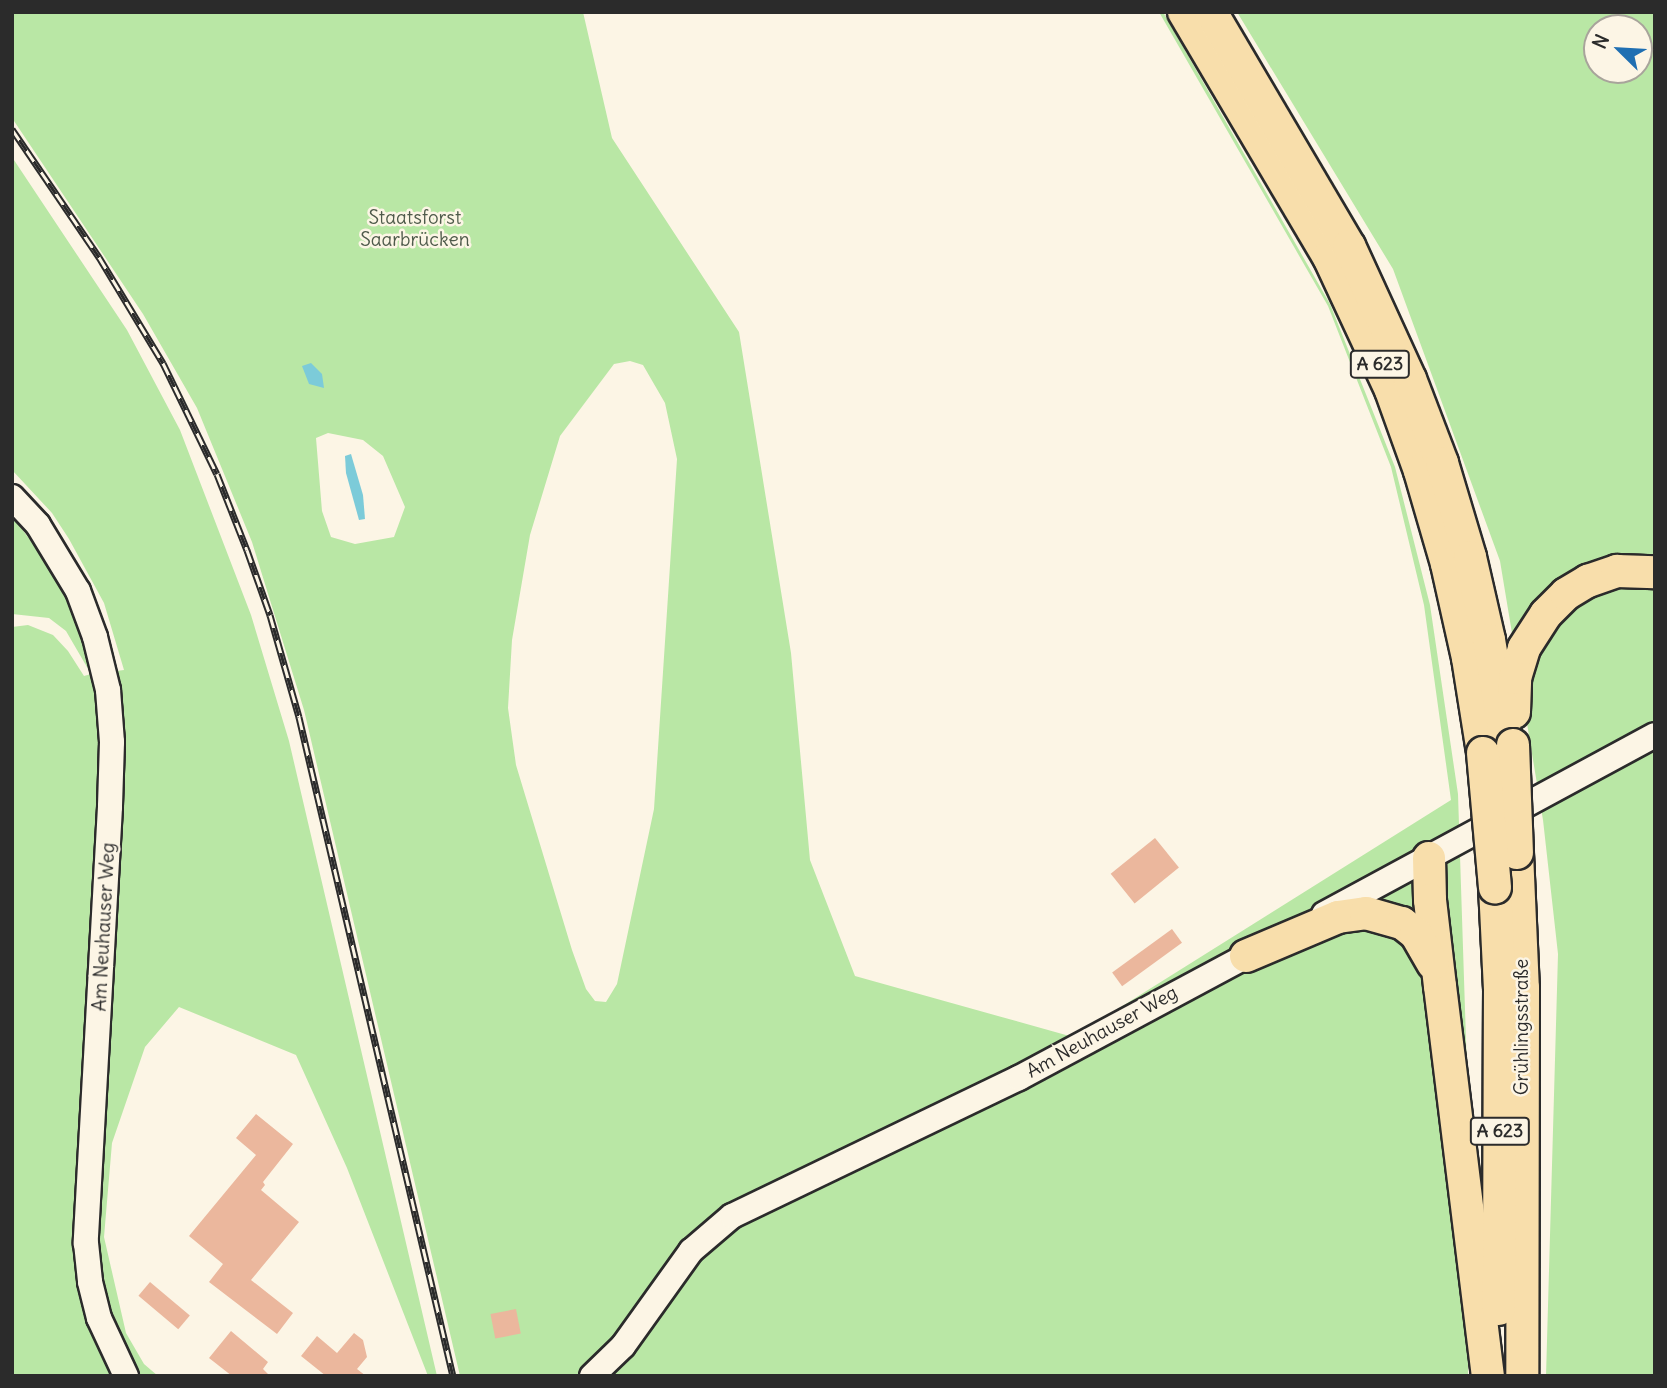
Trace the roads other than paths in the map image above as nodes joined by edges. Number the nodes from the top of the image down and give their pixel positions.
1 (1184, 12) edge
2 (1211, 12) edge
3 (12, 497) edge
4 (1655, 572) edge
5 (1655, 735) edge
6 (1501, 748) junction
7 (1429, 858) junction
8 (1508, 888) junction
9 (1246, 956) junction
10 (1440, 986) junction
11 (126, 1376) edge
12 (592, 1376) edge
13 (1489, 1376) edge
14 (1499, 1376) edge
15 (1522, 1376) edge

1 - 6 highway, A 623
2 - 6 highway, A 623
3 - 11 street, Am Neuhauser Weg
4 - 6 highway
5 - 7 street, Am Neuhauser Weg
6 - 8 highway, A 623, bridge
6 - 8 highway, A 623, bridge
7 - 9 street, Am Neuhauser Weg
7 - 10 highway
8 - 14 highway, A 623
8 - 15 highway, Grühlingsstraße / A 623
9 - 10 highway
9 - 12 street, Am Neuhauser Weg
10 - 13 highway

